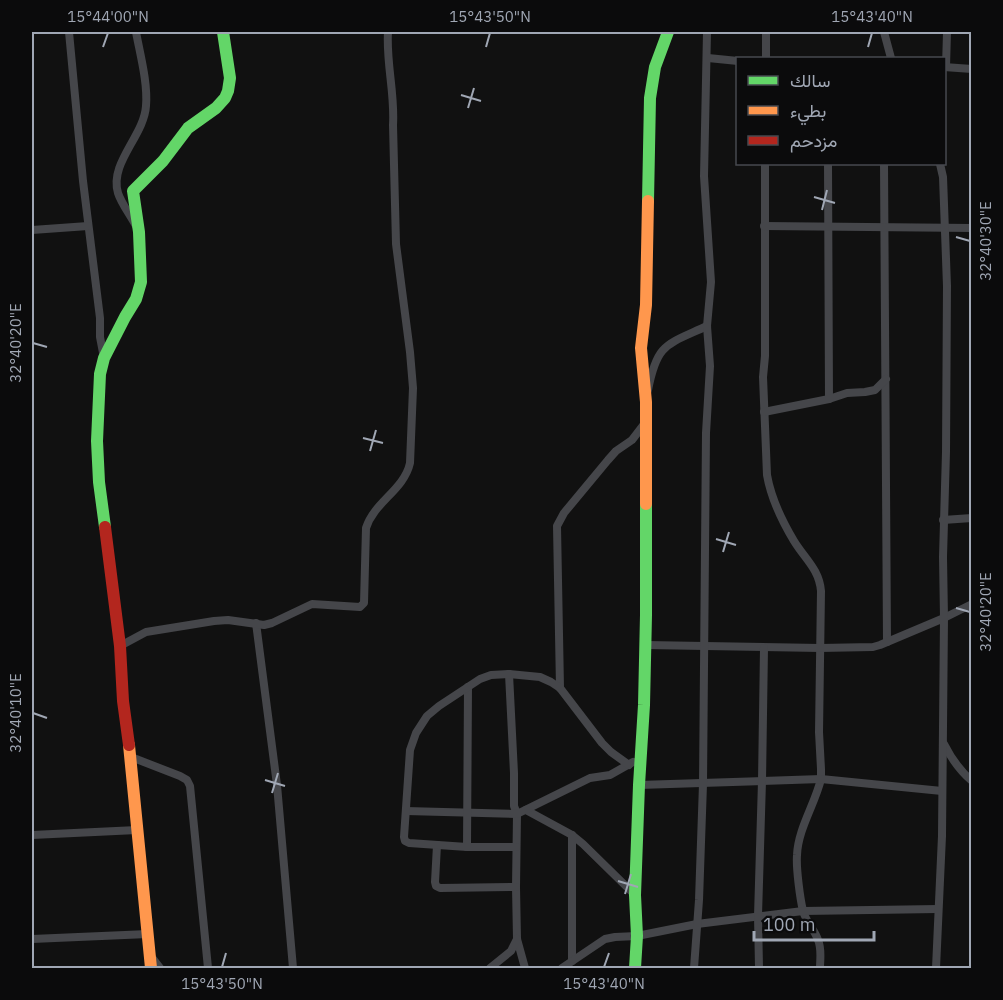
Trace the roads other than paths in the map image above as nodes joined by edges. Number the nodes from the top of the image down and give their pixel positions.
1 (69, 32) edge
2 (136, 32) edge
3 (223, 32) edge
4 (388, 32) edge
5 (668, 32) edge
6 (707, 32) edge
7 (766, 32) edge
8 (884, 32) edge
9 (947, 32) edge
10 (766, 57) edge
11 (891, 57) edge
12 (946, 57) edge
13 (708, 58) junction
14 (736, 61) edge
15 (946, 67) edge
16 (972, 69) edge
17 (765, 165) edge
18 (828, 165) edge
19 (884, 165) edge
20 (940, 165) edge
21 (88, 226) junction
22 (764, 226) junction
23 (828, 227) junction
24 (885, 228) junction
25 (945, 228) junction
26 (972, 228) edge
27 (32, 230) edge
28 (139, 232) junction
29 (707, 326) junction
30 (104, 358) junction
31 (886, 379) junction
32 (829, 399) junction
33 (646, 402) junction
34 (764, 412) junction
35 (646, 422) junction
36 (972, 518) edge
37 (944, 520) junction
38 (972, 604) edge
39 (944, 618) junction
40 (256, 623) junction
41 (887, 642) junction
42 (646, 645) junction
43 (120, 646) junction
44 (704, 647) junction
45 (764, 648) junction
46 (820, 648) junction
47 (509, 674) junction
48 (468, 687) junction
49 (560, 688) junction
50 (943, 741) junction
51 (131, 757) junction
52 (635, 761) junction
53 (820, 779) junction
54 (972, 781) edge
55 (762, 782) junction
56 (703, 784) junction
57 (639, 785) junction
58 (942, 791) junction
59 (406, 811) junction
60 (521, 812) junction
61 (467, 813) junction
62 (137, 830) junction
63 (32, 835) edge
64 (572, 836) junction
65 (437, 845) junction
66 (467, 847) junction
67 (516, 847) junction
68 (516, 887) junction
69 (635, 895) junction
70 (938, 909) junction
71 (803, 911) junction
72 (758, 916) junction
73 (697, 924) junction
74 (148, 934) junction
75 (637, 936) junction
76 (32, 939) edge
77 (517, 939) junction
78 (150, 954) junction
79 (572, 961) junction
80 (151, 969) edge
81 (160, 969) edge
82 (208, 969) edge
83 (293, 969) edge
84 (490, 969) edge
85 (525, 969) edge
86 (562, 969) edge
87 (635, 969) edge
88 (694, 969) edge
89 (759, 969) edge
90 (820, 969) edge
91 (936, 969) edge

1 - 21 street
2 - 28 street
3 - 28 street
4 - 40 street
5 - 33 street
6 - 13 street
7 - 10 street
8 - 11 street
9 - 12 street
13 - 14 street
13 - 29 street
15 - 16 street
17 - 22 street
18 - 23 street
19 - 24 street
20 - 25 street
21 - 27 street
21 - 30 street
22 - 23 street
22 - 34 street
23 - 24 street
23 - 32 street
24 - 25 street
24 - 31 street
25 - 26 street
25 - 37 street
28 - 30 street
29 - 33 street
29 - 44 street
30 - 43 street
31 - 32 street
31 - 41 street
32 - 34 street
33 - 35 street
34 - 46 street
35 - 42 street
35 - 49 street
36 - 37 street
37 - 39 street
38 - 39 street
39 - 41 street
39 - 50 street
40 - 43 street
40 - 83 street
41 - 46 street
42 - 44 street
42 - 52 street
43 - 51 street
44 - 45 street
44 - 56 street
45 - 46 street
45 - 55 street
46 - 53 street
47 - 48 street
47 - 49 street
47 - 60 street
48 - 59 street
48 - 61 street
49 - 52 street
50 - 54 street
50 - 58 street
51 - 62 street
51 - 82 street
52 - 57 street
52 - 60 street
53 - 55 street
53 - 58 street
53 - 71 street
55 - 56 street
55 - 72 street
56 - 57 street
56 - 73 street
57 - 69 street
58 - 70 street
59 - 61 street
59 - 65 street
60 - 61 street
60 - 64 street
60 - 67 street
61 - 66 street
62 - 63 street
62 - 74 street
64 - 69 street
64 - 79 street
65 - 66 street
65 - 68 street
66 - 67 street
67 - 68 street
68 - 77 street
69 - 75 street
70 - 71 street
70 - 91 street
71 - 72 street
71 - 90 street
72 - 73 street
72 - 89 street
73 - 75 street
73 - 88 street
74 - 76 street
74 - 78 street
75 - 79 street
75 - 87 street
77 - 84 street
77 - 85 street
78 - 80 street
78 - 81 street
79 - 86 street

